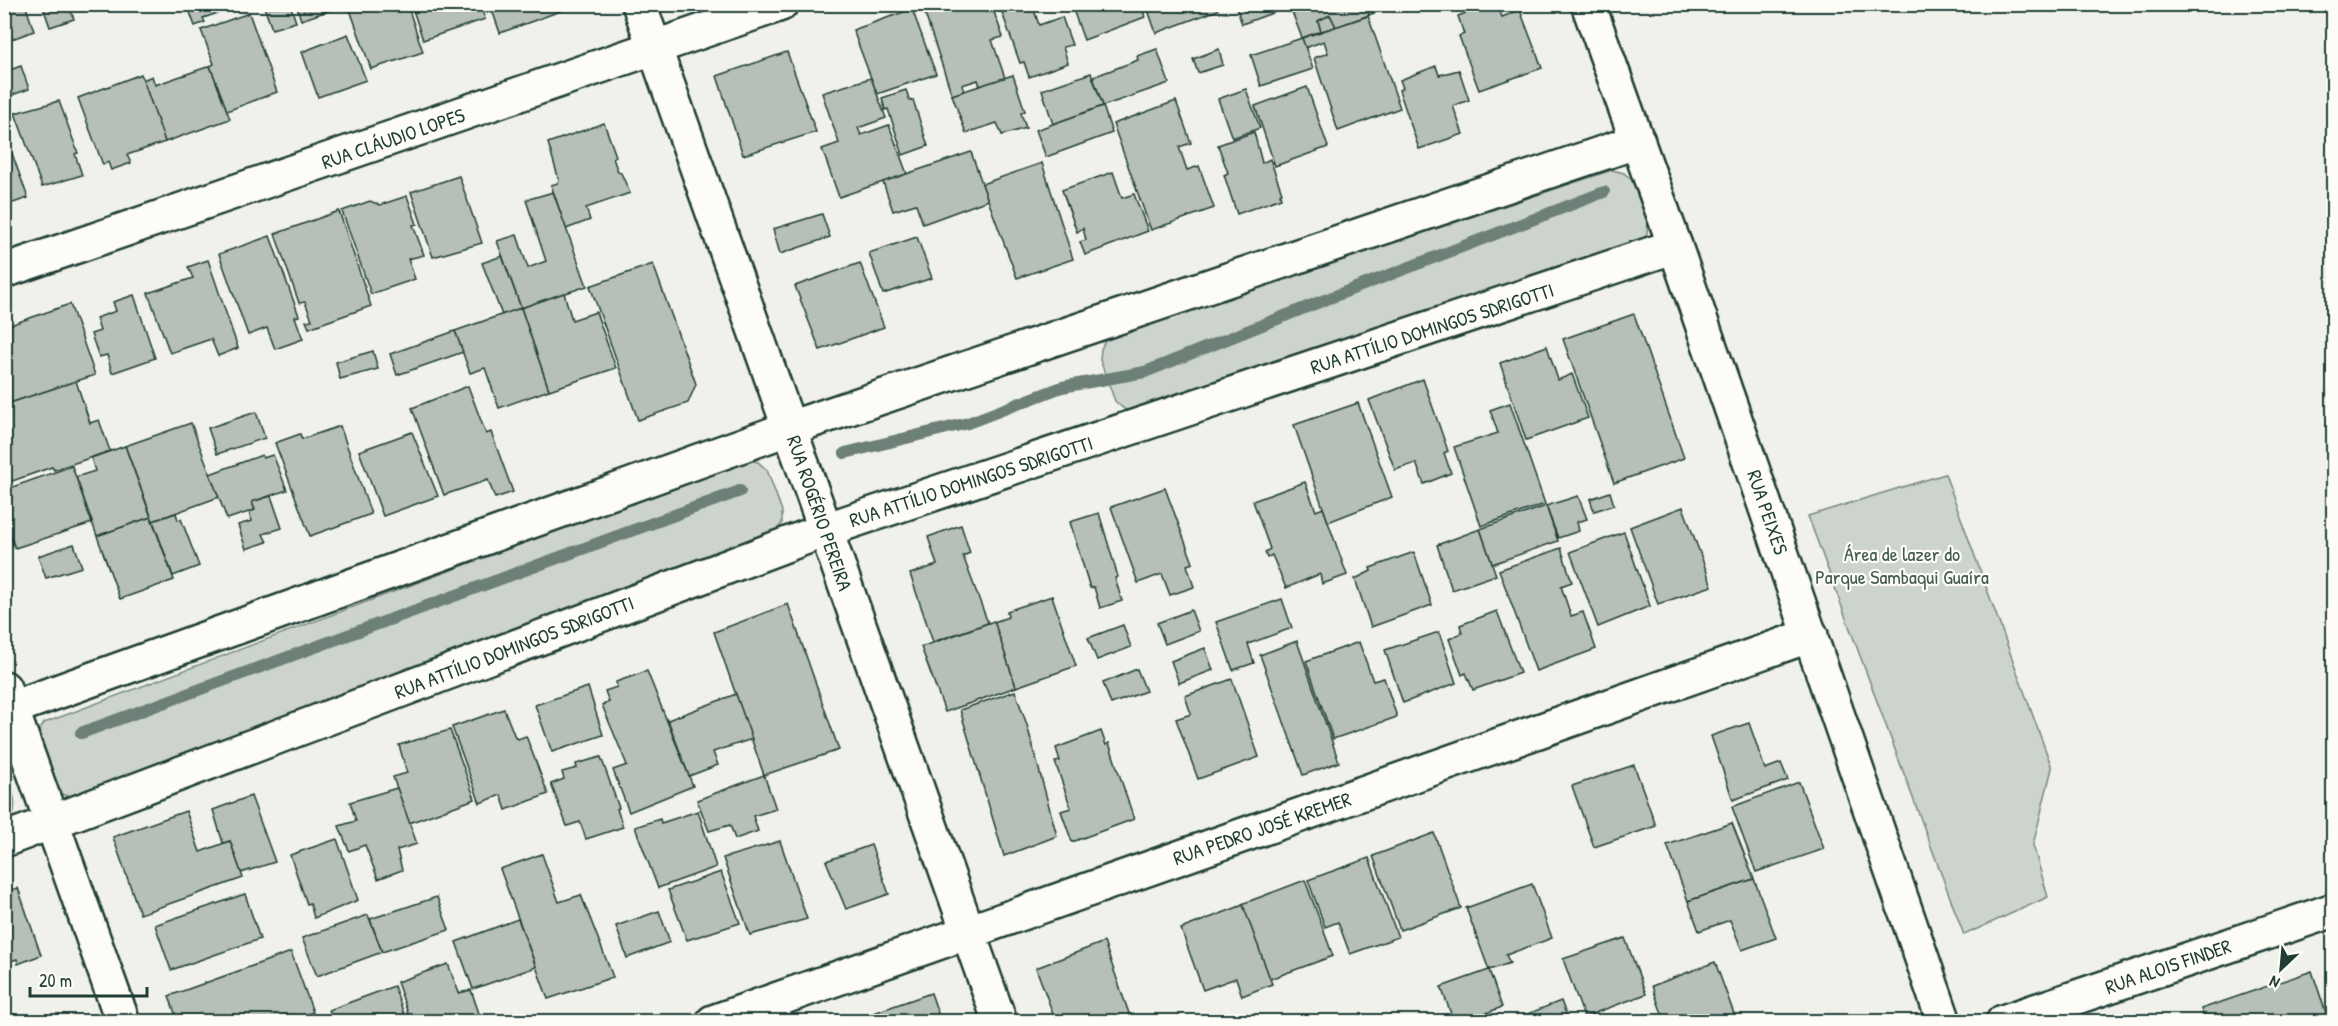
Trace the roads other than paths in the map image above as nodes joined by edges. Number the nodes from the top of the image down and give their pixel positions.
1 (639, 4) edge
2 (781, 4) edge
3 (1588, 4) edge
4 (654, 48) junction
5 (1638, 141) junction
6 (1675, 246) junction
7 (4, 271) edge
8 (790, 428) junction
9 (825, 530) junction
10 (1811, 635) junction
11 (7, 703) edge
12 (52, 822) junction
13 (4, 840) edge
14 (2334, 910) edge
15 (968, 931) junction
16 (123, 1022) edge
17 (713, 1022) edge
18 (1000, 1022) edge
19 (1944, 1022) edge
20 (2003, 1022) edge

1 - 4 street, RUA ROGÉRIO PEREIRA
2 - 4 street, RUA CLÁUDIO LOPES
3 - 5 street, RUA PEIXES
4 - 7 street, RUA CLÁUDIO LOPES
4 - 8 street, RUA ROGÉRIO PEREIRA
5 - 6 street, RUA PEIXES
5 - 8 street
6 - 9 street, RUA ATTÍLIO DOMINGOS SDRIGOTTI
6 - 10 street, RUA PEIXES
8 - 9 street, RUA ROGÉRIO PEREIRA
8 - 11 street
9 - 12 street, RUA ATTÍLIO DOMINGOS SDRIGOTTI
9 - 15 street, RUA ROGÉRIO PEREIRA
10 - 15 street, RUA PEDRO JOSÉ KREMER
10 - 19 street, RUA PEIXES
11 - 12 street
12 - 13 street, RUA ATTÍLIO DOMINGOS SDRIGOTTI
12 - 16 street
14 - 20 street, RUA ALOIS FINDER
15 - 17 street, RUA PEDRO JOSÉ KREMER
15 - 18 street, RUA ROGÉRIO PEREIRA

